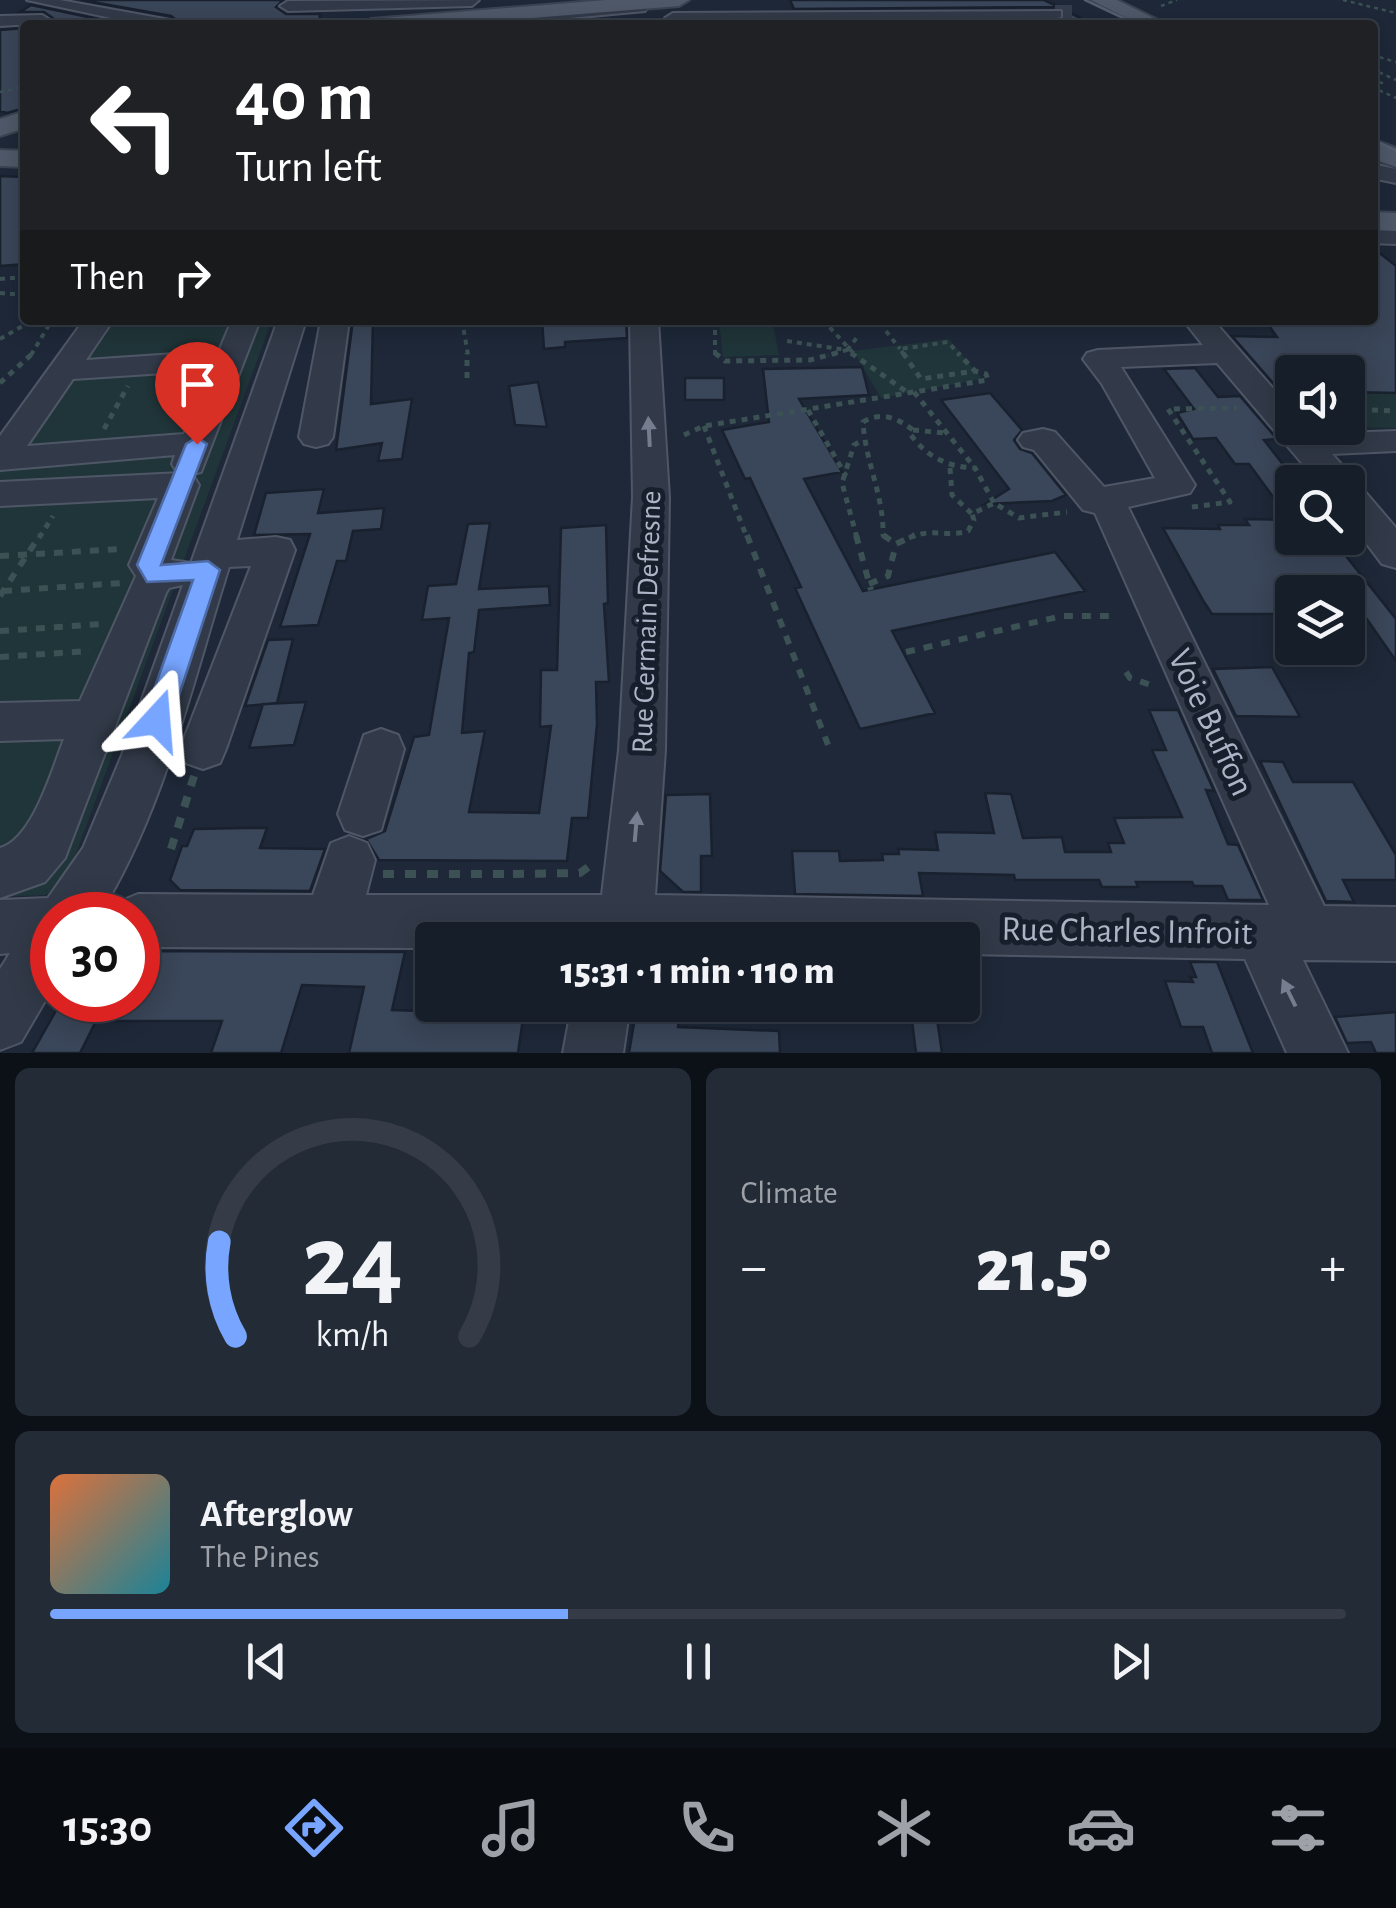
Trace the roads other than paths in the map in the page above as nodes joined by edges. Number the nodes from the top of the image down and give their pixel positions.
1 (35, 0) edge
2 (491, 0) edge
3 (730, 0) edge
4 (964, 0) edge
5 (68, 4) edge
6 (648, 5) junction
7 (1075, 6) edge
8 (286, 9) edge
9 (558, 13) edge
10 (677, 14) edge
11 (988, 14) junction
12 (43, 20) edge
13 (146, 20) edge
14 (450, 20) edge
15 (487, 20) edge
16 (1102, 20) tunnel mouth
17 (1136, 20) edge
18 (95, 325) edge
19 (244, 325) edge
20 (290, 325) edge
21 (334, 325) edge
22 (644, 325) edge
23 (1203, 325) edge
24 (1227, 352) junction
25 (233, 359) junction
26 (61, 372) junction
27 (1275, 409) edge
28 (316, 437) dead end
29 (1035, 440) dead end
30 (1396, 442) edge
31 (1365, 443) edge
32 (197, 444) junction
33 (1306, 445) edge
34 (1323, 465) edge
35 (181, 484) junction
36 (0, 494) edge
37 (1369, 508) edge
38 (1092, 512) road end
39 (1396, 554) edge
40 (211, 563) junction
41 (155, 568) junction
42 (95, 718) junction
43 (0, 722) edge
44 (381, 748) dead end
45 (203, 749) road end
46 (0, 873) edge
47 (83, 892) edge
48 (333, 920) junction
49 (160, 921) edge
50 (622, 922) edge
51 (415, 923) edge
52 (30, 926) edge
53 (0, 928) edge
54 (980, 932) edge
55 (1285, 932) junction
56 (1396, 934) edge
57 (30, 973) edge
58 (0, 1021) edge
59 (598, 1022) edge
60 (593, 1053) edge
61 (1318, 1053) edge

1 - 5 street
2 - 8 street
3 - 6 street
4 - 11 street
5 - 12 street
5 - 13 street
6 - 9 main road
6 - 10 main road
7 - 11 street
7 - 16 main road
7 - 17 main road
9 - 14 main road
9 - 15 street
10 - 11 street
18 - 26 street
19 - 25 street
20 - 40 street
21 - 28 street
50 -> 22 street, Rue Germain Defresne
23 - 24 street
24 - 27 street
24 - 29 street
25 - 26 street
25 - 32 street
26 - 32 street
30 - 31 street
32 - 35 street
33 - 34 street
35 - 36 street
35 - 41 street
37 - 39 street
38 - 55 street, Voie Buffon
40 - 41 street
40 - 45 street
40 - 47 street
41 - 42 street
42 - 43 street
42 - 46 street
44 - 48 street
48 - 49 street, Rue Charles Infroit
48 - 51 street, Rue Charles Infroit
52 - 53 street
54 - 55 street, Rue Charles Infroit
55 - 56 street, Rue Charles Infroit
61 -> 55 street, Voie Buffon
57 - 58 street
59 - 60 street

